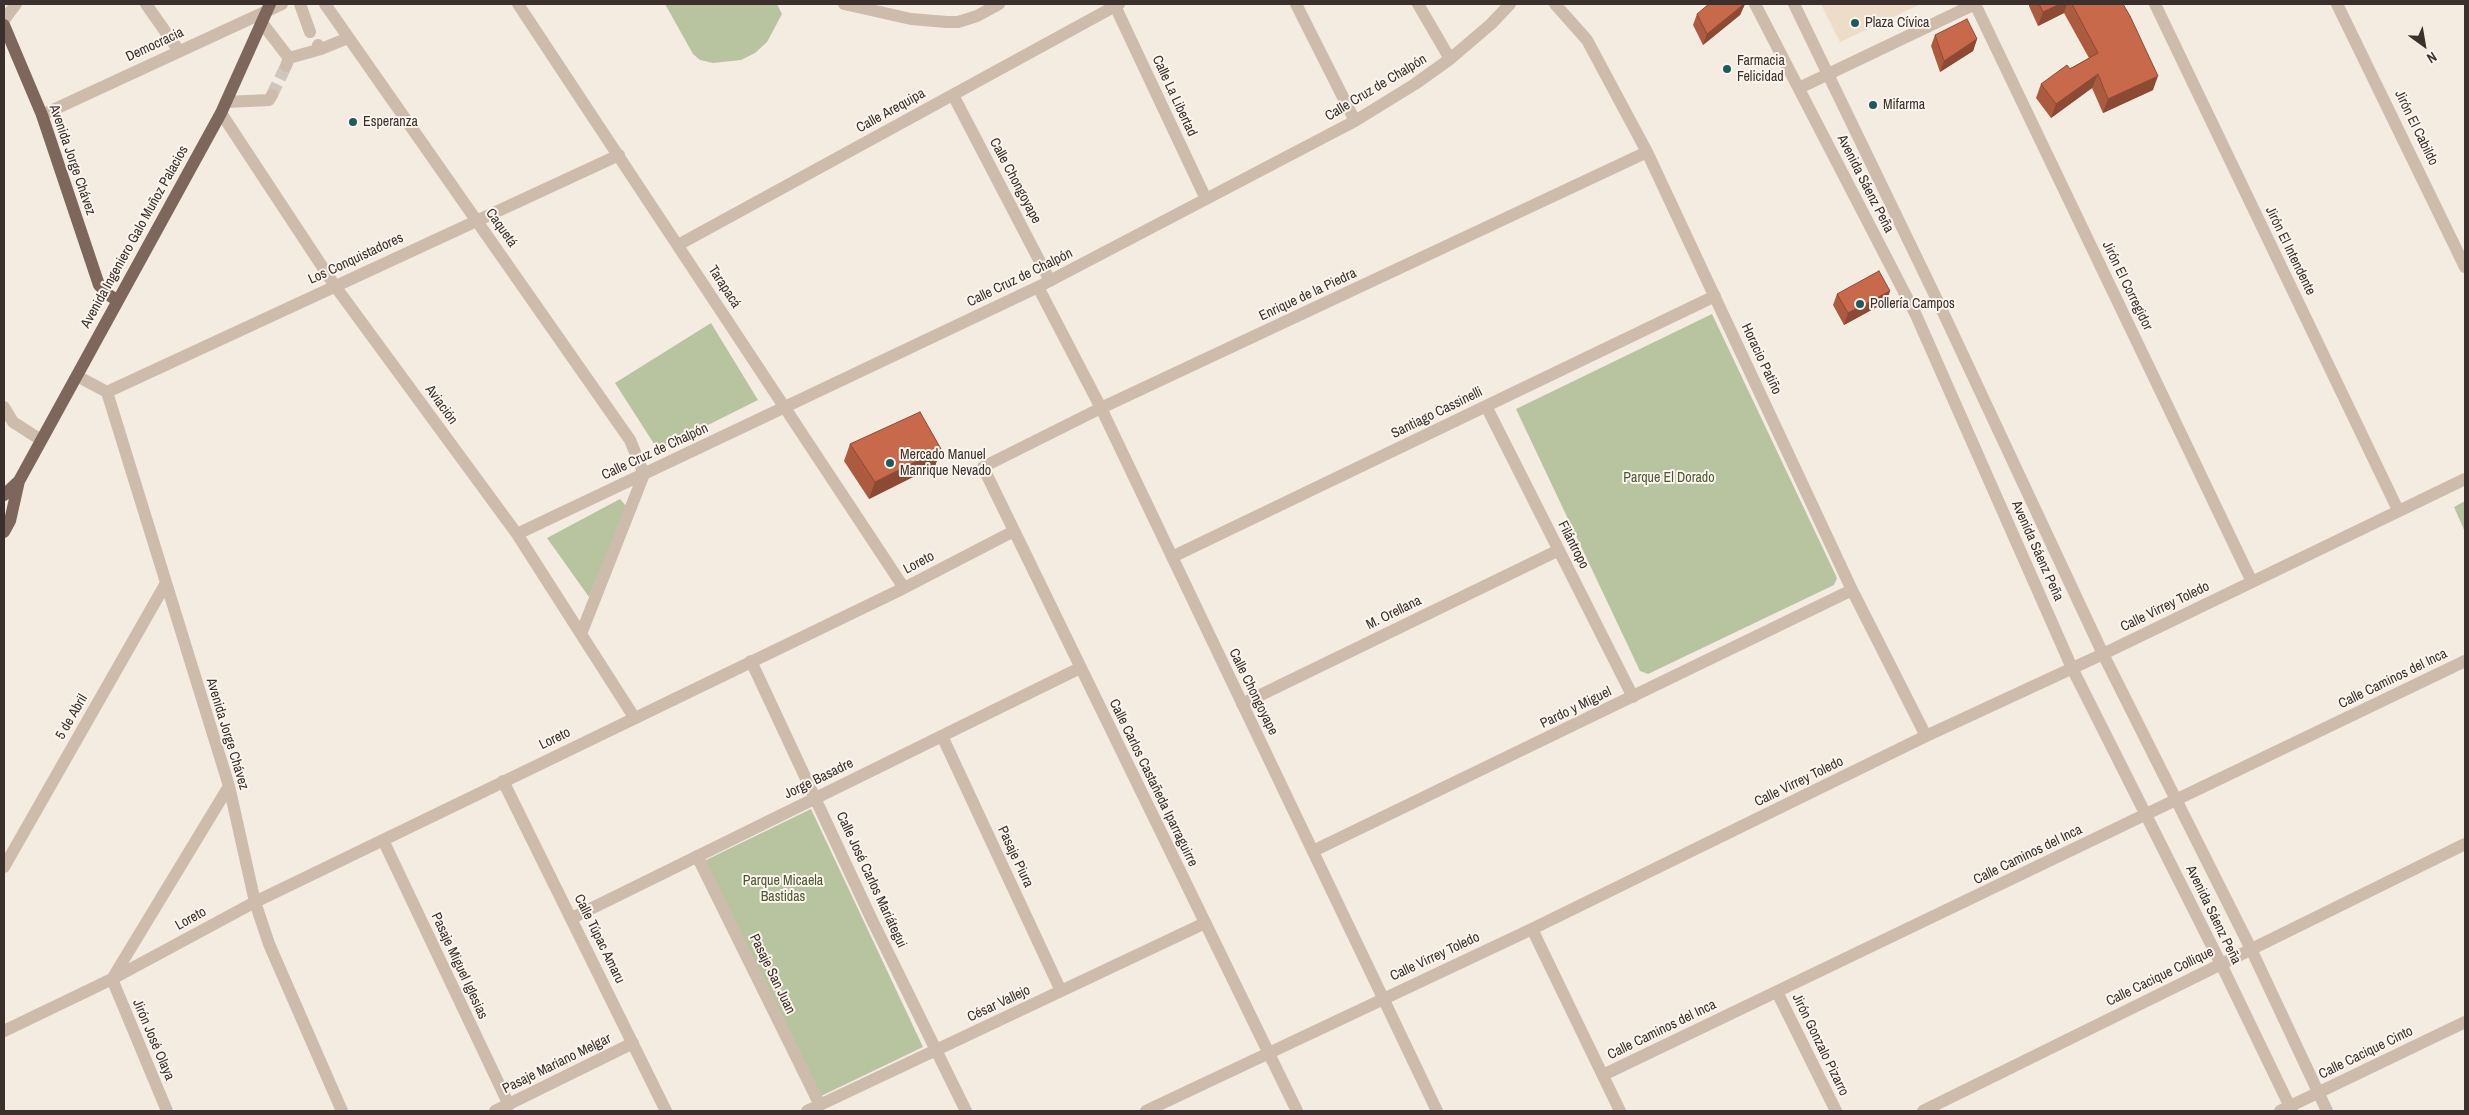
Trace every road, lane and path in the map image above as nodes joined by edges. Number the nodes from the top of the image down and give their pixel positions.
1 (16, 4) edge
2 (146, 4) edge
3 (282, 4) edge
4 (300, 4) edge
5 (324, 4) edge
6 (518, 4) edge
7 (844, 4) edge
8 (999, 4) edge
9 (1296, 4) edge
10 (1418, 4) edge
11 (1510, 4) edge
12 (1555, 4) edge
13 (1755, 4) edge
14 (1794, 4) edge
15 (1975, 4) edge
16 (2155, 4) edge
17 (2337, 4) edge
18 (1117, 5) edge
19 (269, 7) edge
20 (4, 20) edge
21 (262, 23) junction
22 (4, 25) edge
23 (310, 32) dead end
24 (348, 38) junction
25 (179, 51) junction
26 (1450, 59) junction
27 (1829, 74) junction
28 (1799, 88) junction
29 (272, 95) tunnel mouth
30 (953, 95) junction
31 (223, 107) junction
32 (42, 115) junction
33 (1355, 121) junction
34 (1647, 152) junction
35 (618, 155) junction
36 (1206, 199) junction
37 (477, 220) junction
38 (678, 245) junction
39 (2465, 267) edge
40 (1050, 281) junction
41 (335, 286) junction
42 (1038, 287) junction
43 (1715, 296) junction
44 (117, 300) junction
45 (77, 376) junction
46 (107, 392) junction
47 (1486, 406) junction
48 (4, 407) edge
49 (785, 408) junction
50 (1102, 408) junction
51 (41, 440) junction
52 (983, 467) joint
53 (644, 474) junction
54 (2465, 479) edge
55 (19, 481) junction
56 (4, 495) edge
57 (2398, 510) junction
58 (1014, 530) junction
59 (4, 532) edge
60 (517, 534) junction
61 (1559, 550) junction
62 (1172, 557) junction
63 (2252, 582) junction
64 (166, 583) junction
65 (904, 588) junction
66 (1852, 590) junction
67 (581, 634) junction
68 (2103, 654) junction
69 (751, 661) junction
70 (2465, 661) edge
71 (1080, 668) junction
72 (2072, 668) junction
73 (1633, 697) junction
74 (1242, 704) junction
75 (634, 717) junction
76 (942, 736) junction
77 (1926, 736) junction
78 (503, 781) junction
79 (229, 786) junction
80 (816, 797) junction
81 (2176, 800) junction
82 (2146, 814) junction
83 (383, 840) junction
84 (2465, 844) edge
85 (1313, 852) junction
86 (697, 856) junction
87 (4, 867) edge
88 (254, 902) junction
89 (572, 918) junction
90 (1205, 923) junction
91 (1532, 929) junction
92 (2251, 949) junction
93 (2221, 964) junction
94 (112, 979) junction
95 (1061, 991) junction
96 (1777, 992) junction
97 (1383, 998) junction
98 (2465, 1022) edge
99 (4, 1031) edge
100 (633, 1043) junction
101 (936, 1050) junction
102 (1268, 1052) junction
103 (1603, 1075) junction
104 (2318, 1092) junction
105 (509, 1105) junction
106 (820, 1105) junction
107 (2287, 1110) edge
108 (167, 1111) edge
109 (342, 1111) edge
110 (495, 1111) edge
111 (666, 1111) edge
112 (807, 1111) edge
113 (966, 1111) edge
114 (1146, 1111) edge
115 (1297, 1111) edge
116 (1436, 1111) edge
117 (1620, 1111) edge
118 (1836, 1111) edge
119 (1923, 1111) edge
120 (2327, 1111) edge

1 - 20 street
2 - 25 street
3 - 19 street, Democracia
4 - 23 street
5 - 24 street, Caquetá
6 - 35 street, Tarapacá
7 - 8 street
9 - 33 street
10 - 26 street
11 - 26 street, Calle Cruz de Chalpón
12 - 34 street, Horacio Patiño
13 - 28 street, Avenida Sáenz Peña
14 - 27 street, Avenida Sáenz Peña
15 - 27 street
15 - 63 street, Jirón El Corregidor
16 - 57 street, Jirón El Intendente
17 - 39 street, Jirón El Cabildo
18 - 30 street, Calle Arequipa
18 - 36 street, Calle La Libertad
19 - 21 main road, Avenida Ingeniero Galo Muñoz Palacios
19 - 25 street, Democracia
21 - 24 street
21 - 31 main road, Avenida Ingeniero Galo Muñoz Palacios
22 - 32 main road, Avenida Jorge Chávez
24 - 37 street, Caquetá
25 - 32 street, Democracia
26 - 33 street, Calle Cruz de Chalpón
27 - 28 street
27 - 68 street, Avenida Sáenz Peña
28 - 72 street, Avenida Sáenz Peña
29 - 31 street
30 - 38 street, Calle Arequipa
30 - 40 street, Calle Chongoyape
31 - 41 street, Aviación
31 - 44 main road, Avenida Ingeniero Galo Muñoz Palacios
32 - 44 main road, Avenida Jorge Chávez
33 - 36 street, Calle Cruz de Chalpón
34 - 43 street, Horacio Patiño
34 - 50 street, Enrique de la Piedra
35 - 37 street, Los Conquistadores
35 - 38 street, Tarapacá
36 - 40 street, Calle Cruz de Chalpón
37 - 41 street, Los Conquistadores
37 - 53 street, Caquetá
38 - 49 street, Tarapacá
40 - 42 street, Calle Cruz de Chalpón
41 - 46 street, Los Conquistadores
41 - 60 street, Aviación
42 - 49 street, Calle Cruz de Chalpón
42 - 50 street, Calle Chongoyape
43 - 47 street, Santiago Cassinelli
43 - 66 street, Horacio Patiño
44 - 45 main road, Avenida Ingeniero Galo Muñoz Palacios
45 - 46 street
45 - 51 main road, Avenida Ingeniero Galo Muñoz Palacios
46 - 64 street, Avenida Jorge Chávez
47 - 61 street, Filántropo
47 - 62 street, Santiago Cassinelli
48 - 51 street
49 - 53 street, Calle Cruz de Chalpón
49 - 65 street, Tarapacá
50 - 52 street, Enrique de la Piedra
50 - 62 street, Calle Chongoyape
51 - 55 main road, Avenida Ingeniero Galo Muñoz Palacios
52 - 58 street, Calle Carlos Castañeda Iparraguirre
53 - 60 street, Calle Cruz de Chalpón
53 - 67 street
54 - 57 street, Calle Virrey Toledo
55 - 56 main road, Avenida Ingeniero Galo Muñoz Palacios
55 - 59 main road, Avenida Ingeniero Galo Muñoz Palacios
57 - 63 street, Calle Virrey Toledo
58 - 65 street, Loreto
58 - 71 street, Calle Carlos Castañeda Iparraguirre
60 - 67 street, Aviación
61 - 73 street, Filántropo
61 - 74 street, M. Orellana
62 - 74 street, Calle Chongoyape
63 - 68 street, Calle Virrey Toledo
64 - 79 street, Avenida Jorge Chávez
64 - 87 street, 5 de Abril
65 - 69 street, Loreto
66 - 73 street, Pardo y Miguel
66 - 77 street, Horacio Patiño
67 - 75 street, Aviación
68 - 72 street, Calle Virrey Toledo
68 - 81 street, Avenida Sáenz Peña
69 - 75 street, Loreto
69 - 80 street, Calle José Carlos Mariátegui
70 - 81 street, Calle Caminos del Inca
71 - 76 street, Jorge Basadre
71 - 90 street, Calle Carlos Castañeda Iparraguirre
72 - 77 street, Calle Virrey Toledo
72 - 82 street, Avenida Sáenz Peña
73 - 85 street, Pardo y Miguel
74 - 85 street, Calle Chongoyape
75 - 78 street, Loreto
76 - 80 street, Jorge Basadre
76 - 95 street, Pasaje Piura
77 - 91 street, Calle Virrey Toledo
78 - 83 street, Loreto
78 - 89 street, Calle Túpac Amaru
79 - 88 street, Avenida Jorge Chávez
79 - 94 street
80 - 86 street, Jorge Basadre
80 - 101 street, Calle José Carlos Mariátegui
81 - 82 street, Calle Caminos del Inca
81 - 92 street, Avenida Sáenz Peña
82 - 93 street, Avenida Sáenz Peña
82 - 96 street, Calle Caminos del Inca
83 - 88 street, Loreto
83 - 105 street, Pasaje Miguel Iglesias
84 - 92 street, Calle Cacique Collique
85 - 97 street, Calle Chongoyape
86 - 89 street, Jorge Basadre
86 - 106 street, Pasaje San Juan
88 - 94 street, Loreto
88 - 109 street, Avenida Jorge Chávez
89 - 100 street, Calle Túpac Amaru
90 - 95 street, César Vallejo
90 - 102 street, Calle Carlos Castañeda Iparraguirre
91 - 97 street, Calle Virrey Toledo
91 - 103 street
92 - 93 street, Calle Cacique Collique
92 - 104 street, Avenida Sáenz Peña
93 - 107 street, Avenida Sáenz Peña
93 - 119 street, Calle Cacique Collique
94 - 99 street, Loreto
94 - 108 street, Jirón José Olaya
95 - 101 street, César Vallejo
96 - 103 street, Calle Caminos del Inca
96 - 118 street, Jirón Gonzalo Pizarro
97 - 102 street, Calle Virrey Toledo
97 - 116 street, Calle Chongoyape
98 - 104 street, Calle Cacique Cinto
100 - 105 street, Pasaje Mariano Melgar
100 - 111 street, Calle Túpac Amaru
101 - 106 street, César Vallejo
101 - 113 street, Calle José Carlos Mariátegui
102 - 114 street, Calle Virrey Toledo
102 - 115 street, Calle Carlos Castañeda Iparraguirre
103 - 117 street
104 - 107 street, Calle Cacique Cinto
104 - 120 street, Avenida Sáenz Peña
105 - 110 street, Pasaje Mariano Melgar
106 - 112 street, César Vallejo

